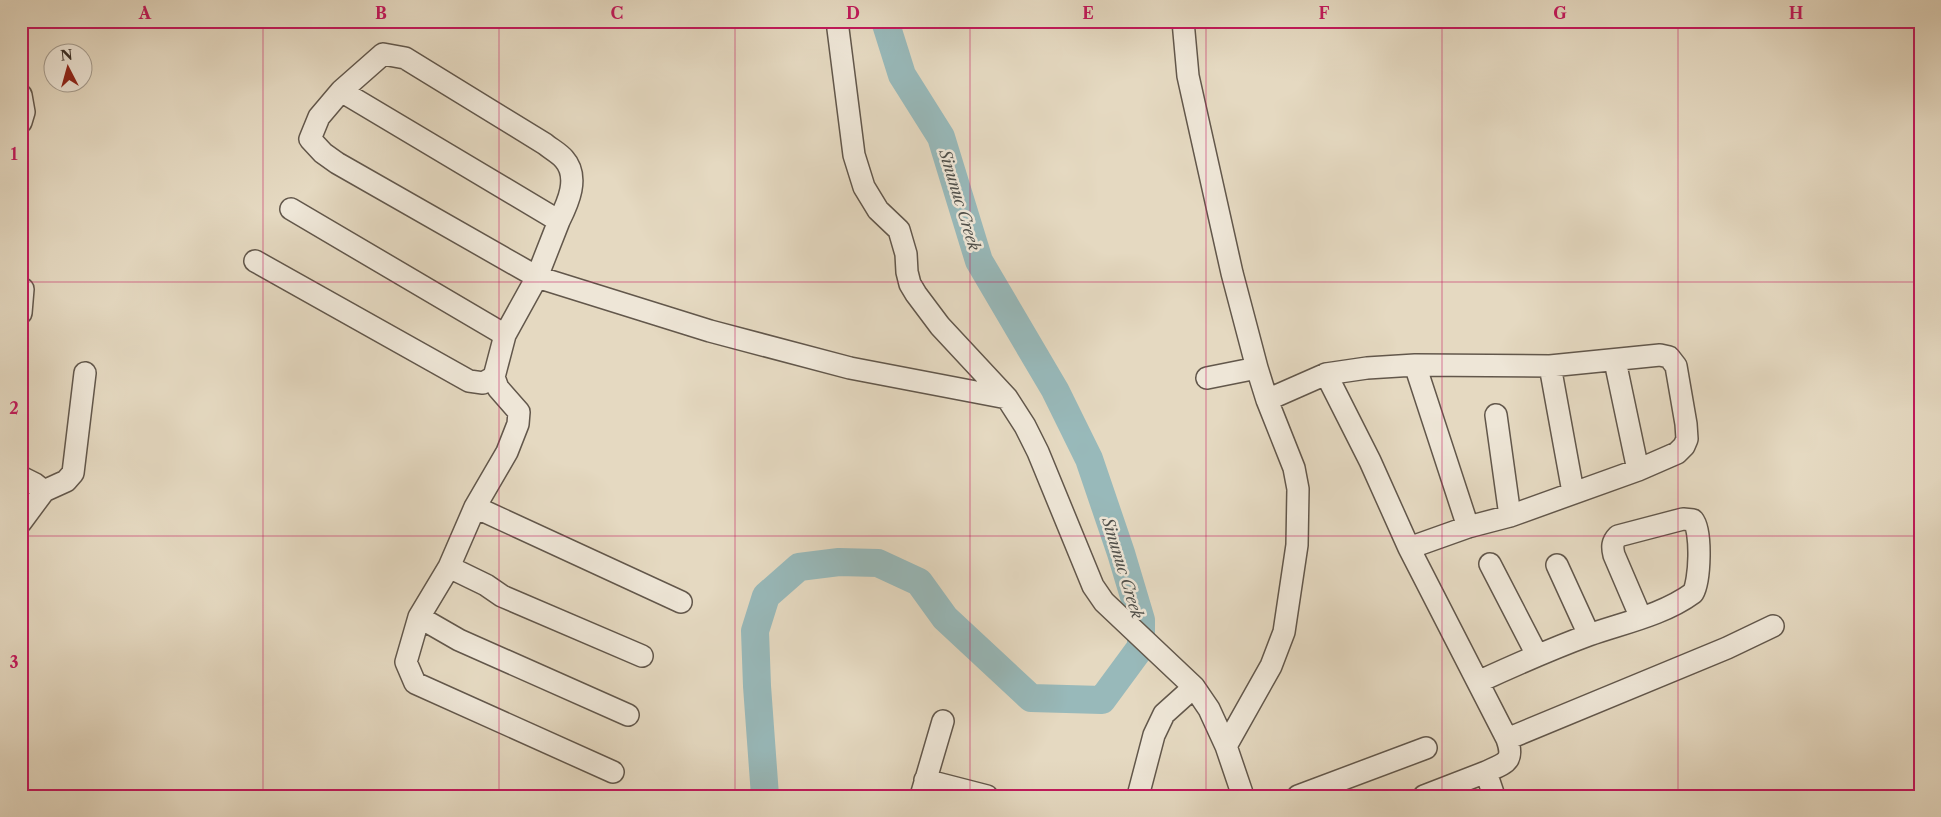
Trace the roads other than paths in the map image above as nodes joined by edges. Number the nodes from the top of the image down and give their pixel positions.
1 (837, 21) edge
2 (1183, 21) edge
3 (340, 91) junction
4 (21, 95) edge
5 (21, 122) edge
6 (291, 209) dead end
7 (559, 221) junction
8 (255, 261) dead end
9 (537, 277) junction
10 (23, 289) dead end
11 (21, 313) edge
12 (505, 335) junction
13 (1615, 361) junction
14 (1415, 366) junction
15 (1550, 366) junction
16 (1257, 368) junction
17 (85, 373) dead end
18 (1326, 374) junction
19 (494, 377) junction
20 (1207, 378) dead end
21 (1007, 398) junction
22 (1267, 400) junction
23 (1496, 415) dead end
24 (1638, 470) junction
25 (21, 477) edge
26 (44, 491) junction
27 (1573, 492) junction
28 (475, 507) junction
29 (1510, 516) junction
30 (21, 522) edge
31 (1468, 527) junction
32 (1410, 548) junction
33 (1490, 564) dead end
34 (1557, 565) dead end
35 (450, 567) junction
36 (682, 602) dead end
37 (419, 617) junction
38 (1641, 618) junction
39 (1772, 626) dead end
40 (1589, 635) junction
41 (1537, 655) junction
42 (642, 656) dead end
43 (1478, 682) junction
44 (1194, 687) junction
45 (628, 715) dead end
46 (943, 721) dead end
47 (1507, 738) junction
48 (1226, 746) junction
49 (1426, 748) dead end
50 (613, 772) dead end
51 (1486, 772) junction
52 (923, 788) edge
53 (987, 796) edge
54 (1138, 796) edge
55 (1243, 796) edge
56 (1298, 796) edge
57 (1424, 796) edge
58 (1494, 796) edge

1 - 21 street
2 - 16 street
3 - 7 street
3 - 7 street
3 - 9 street
4 - 5 street
6 - 12 street
7 - 9 street
8 - 19 street
9 - 12 street
9 - 21 street
10 - 11 street
12 - 19 street
13 - 15 street
13 - 24 street
13 - 24 street
14 - 15 street
14 - 18 street
14 - 31 street
15 - 27 street
16 - 20 street
16 - 22 street
17 - 26 street
18 - 22 street
18 - 32 street
19 - 28 street
21 - 44 street
22 - 48 street
23 - 29 street
24 - 27 street
25 - 26 street
26 - 30 street
27 - 29 street
28 - 35 street
28 - 36 street
29 - 31 street
31 - 32 street
32 - 43 street
33 - 41 street
34 - 40 street
35 - 37 street
35 - 42 street
37 - 45 street
37 - 50 street
38 - 38 street
38 - 40 street
39 - 47 street
40 - 41 street
41 - 43 street
43 - 47 street
44 - 48 street
44 - 54 street
46 - 52 street
47 - 51 street
48 - 55 street
49 - 56 street
51 - 57 street
51 - 58 street
52 - 53 street

